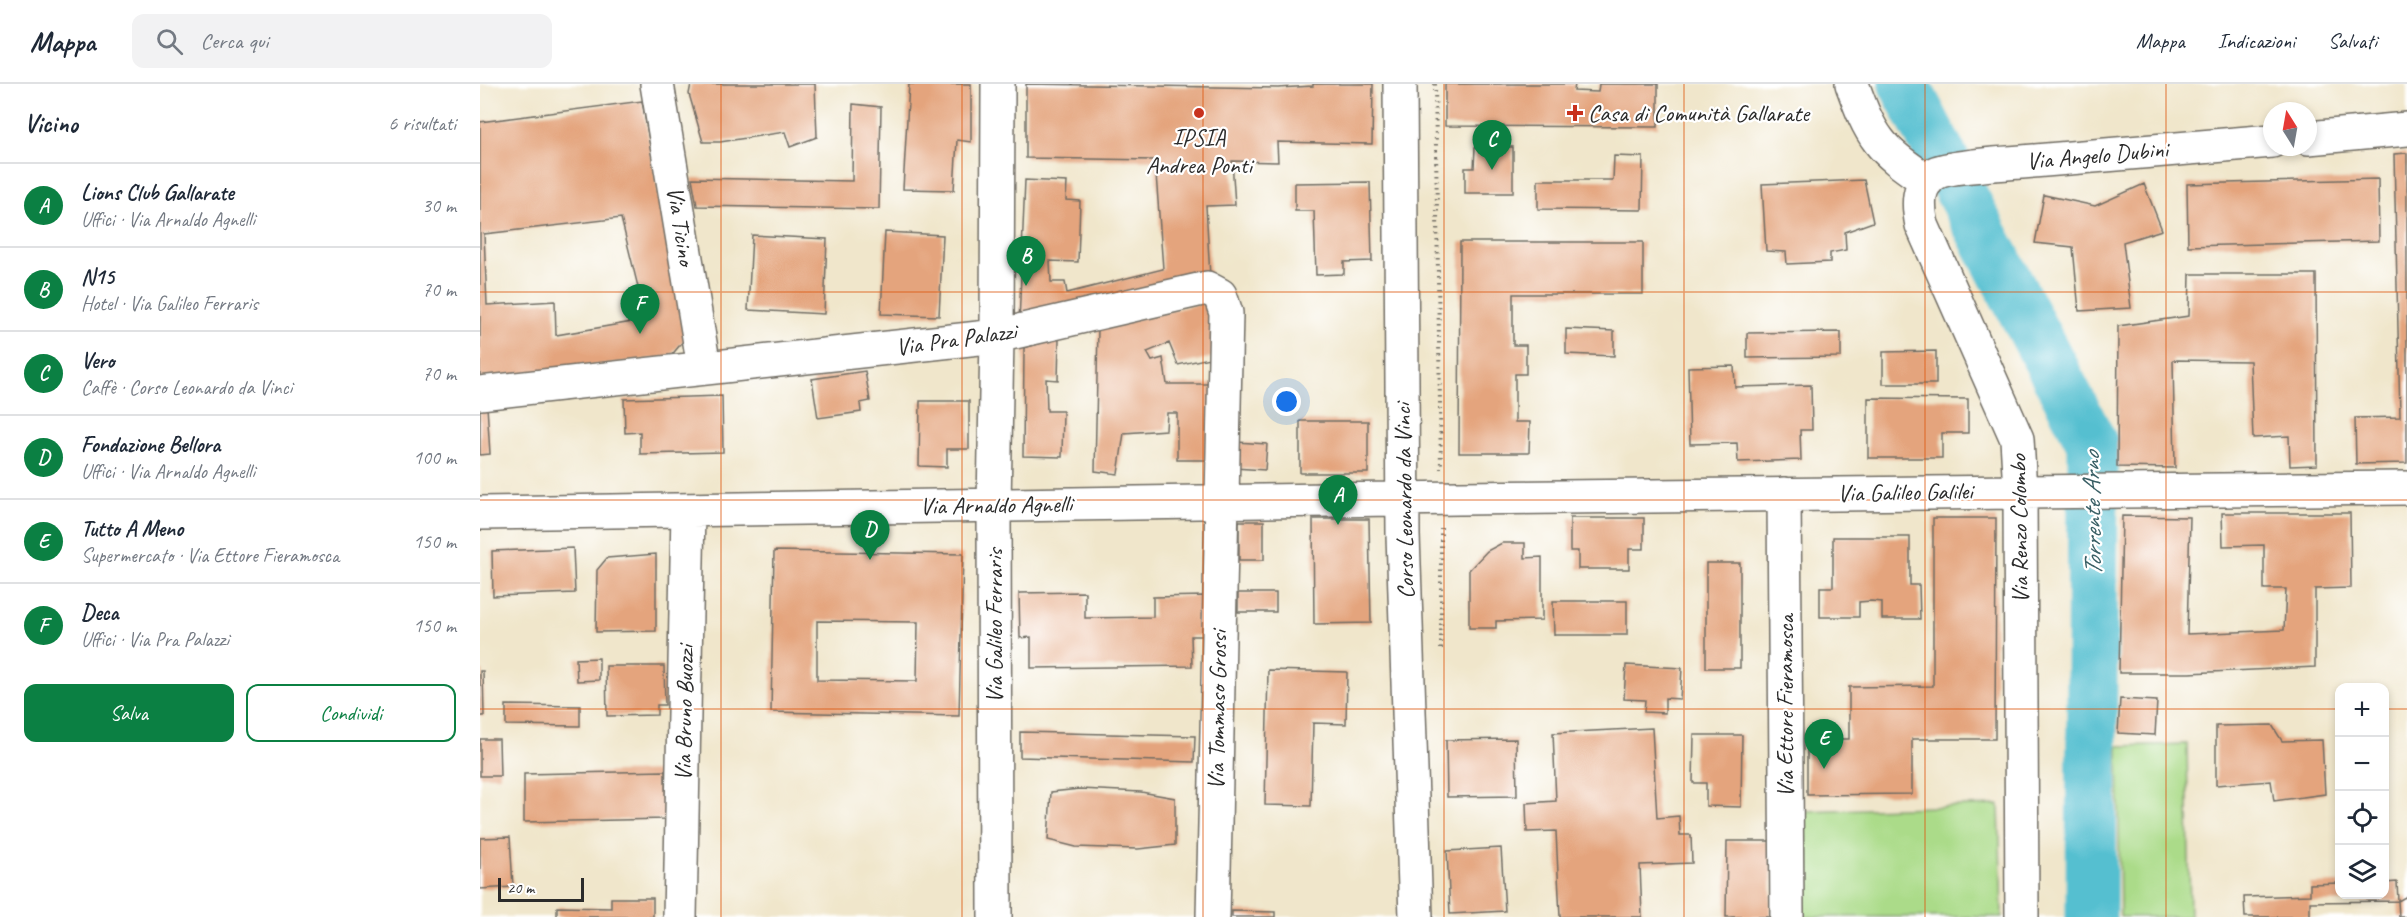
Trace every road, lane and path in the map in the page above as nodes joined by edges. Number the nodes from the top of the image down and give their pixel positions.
1 (657, 84) edge
2 (998, 84) edge
3 (1400, 84) edge
4 (1852, 84) edge
5 (2407, 129) edge
6 (2317, 137) edge
7 (2263, 142) edge
8 (1932, 177) junction
9 (997, 336) junction
10 (704, 367) junction
11 (480, 393) edge
12 (2407, 488) edge
13 (2020, 491) junction
14 (1784, 494) junction
15 (1404, 499) junction
16 (1221, 502) junction
17 (994, 505) junction
18 (688, 510) junction
19 (480, 513) edge
20 (680, 917) edge
21 (995, 917) edge
22 (1213, 917) edge
23 (1416, 917) edge
24 (1787, 917) edge
25 (2022, 917) edge

1 - 10 street, Via Ticino
2 - 9 street, Via Galileo Ferraris
3 - 15 street, Corso Leonardo da Vinci
4 - 8 street
5 - 6 street
7 - 8 street, Via Angelo Dubini
8 - 13 street, Via Renzo Colombo
9 - 10 street, Via Pra Palazzi
9 - 16 street, Via Pra Palazzi
9 - 17 street, Via Galileo Ferraris
10 - 11 street, Via Pra Palazzi
12 - 13 street, Via Galileo Galilei
13 - 14 street, Via Galileo Galilei
13 - 25 street, Via Renzo Colombo
14 - 15 street, Via Galileo Galilei
14 - 24 street, Via Ettore Fieramosca
15 - 16 street, Via Arnaldo Agnelli
15 - 23 street, Corso Leonardo da Vinci
16 - 17 street, Via Arnaldo Agnelli
16 - 22 street, Via Tommaso Grossi
17 - 18 street, Via Arnaldo Agnelli
17 - 21 street, Via Galileo Ferraris
18 - 19 street, Via Arnaldo Agnelli
18 - 20 street, Via Bruno Buozzi

